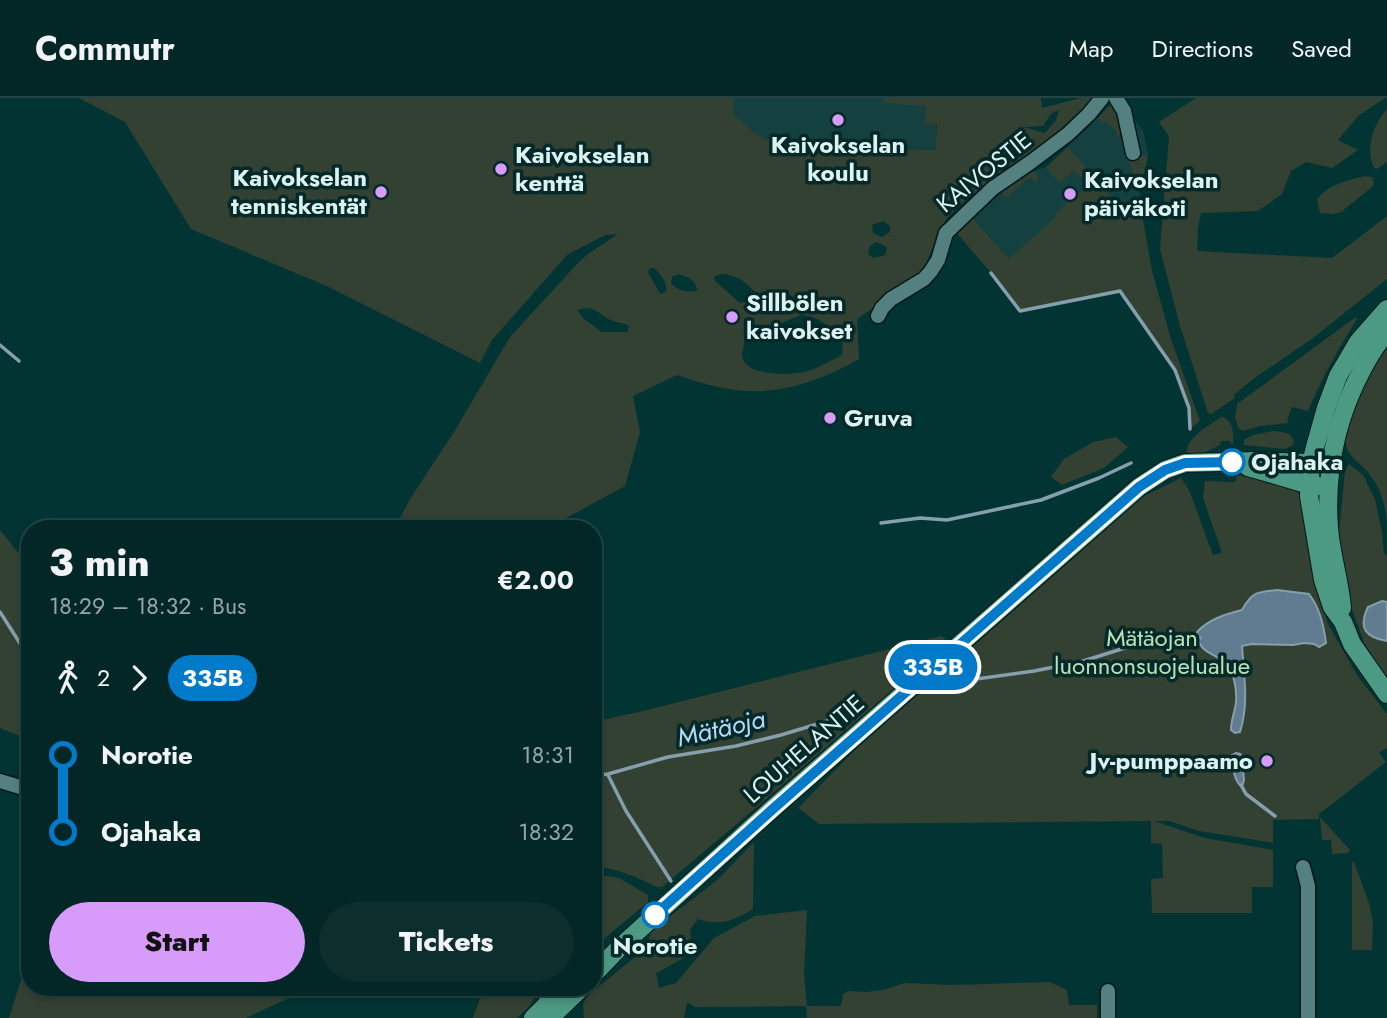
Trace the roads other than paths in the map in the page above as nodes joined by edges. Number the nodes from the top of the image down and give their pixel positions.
1 (1102, 98) edge
2 (1116, 98) edge
3 (1133, 153) dead end
4 (1387, 309) edge
5 (878, 316) dead end
6 (1387, 332) edge
7 (1234, 463) junction
8 (1311, 463) junction
9 (1331, 464) junction
10 (1310, 485) junction
11 (1328, 486) junction
12 (1343, 622) junction
13 (1387, 694) edge
14 (0, 781) edge
15 (21, 787) edge
16 (1303, 867) dead end
17 (617, 950) junction
18 (602, 961) edge
19 (602, 966) edge
20 (1108, 991) dead end
21 (556, 1003) edge
22 (533, 1018) edge
23 (1108, 1018) edge
24 (1308, 1018) edge

1 - 5 street, KAIVOSTIE
2 - 3 street
4 - 8 main road
6 - 9 main road
7 - 8 main road, LOUHELANTIE
7 - 10 main road, LOUHELANTIE
7 - 17 main road, LOUHELANTIE
8 - 9 main road, LOUHELANTIE
8 - 10 main road
9 - 11 main road
10 - 11 main road, LOUHELANTIE
10 - 12 main road
11 - 12 main road
12 - 13 main road
14 - 15 street
16 - 24 street
17 - 18 main road, LOUHELANTIE
17 - 19 main road, LOUHELANTIE
20 - 23 street
21 - 22 main road

